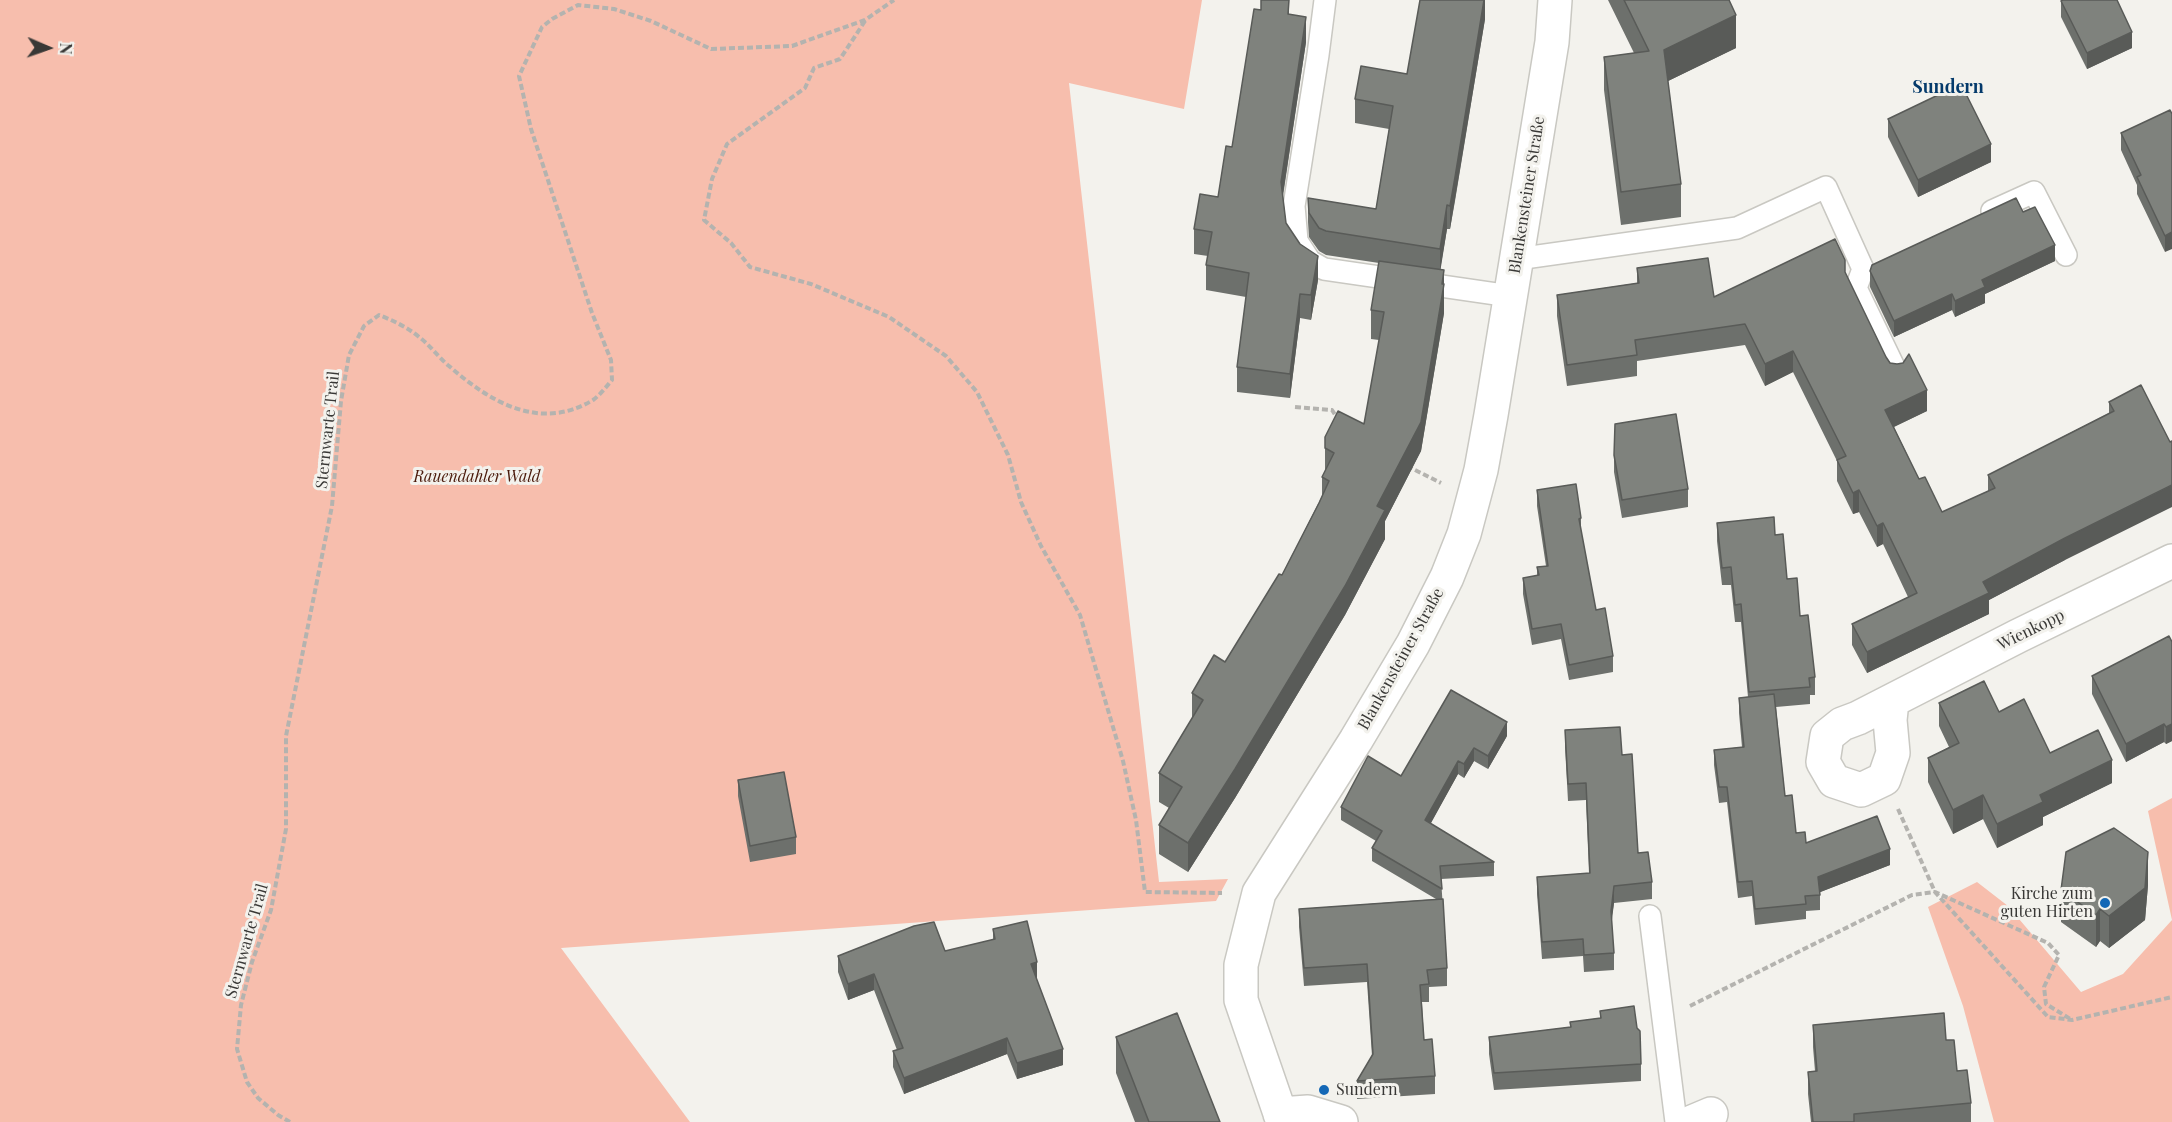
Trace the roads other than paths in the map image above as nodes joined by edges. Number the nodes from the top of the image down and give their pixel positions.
1 (1325, 0) edge
2 (1555, 0) edge
3 (1970, 221) edge
4 (2066, 255) dead end
5 (1517, 259) junction
6 (1884, 260) edge
7 (1863, 269) junction
8 (1510, 296) junction
9 (1897, 373) edge
10 (2172, 561) edge
11 (1892, 701) junction
12 (1650, 916) dead end
13 (1282, 1118) edge
14 (1341, 1122) edge
15 (1676, 1122) edge

1 - 8 lane
2 - 5 street, Blankensteiner Straße
3 - 4 lane
5 - 7 lane
5 - 8 street, Blankensteiner Straße
6 - 7 lane
7 - 9 lane
8 - 13 street, Blankensteiner Straße
10 - 11 street, Wienkopp
11 - 11 street, Wienkopp
12 - 15 lane
13 - 14 street, Blankensteiner Straße

